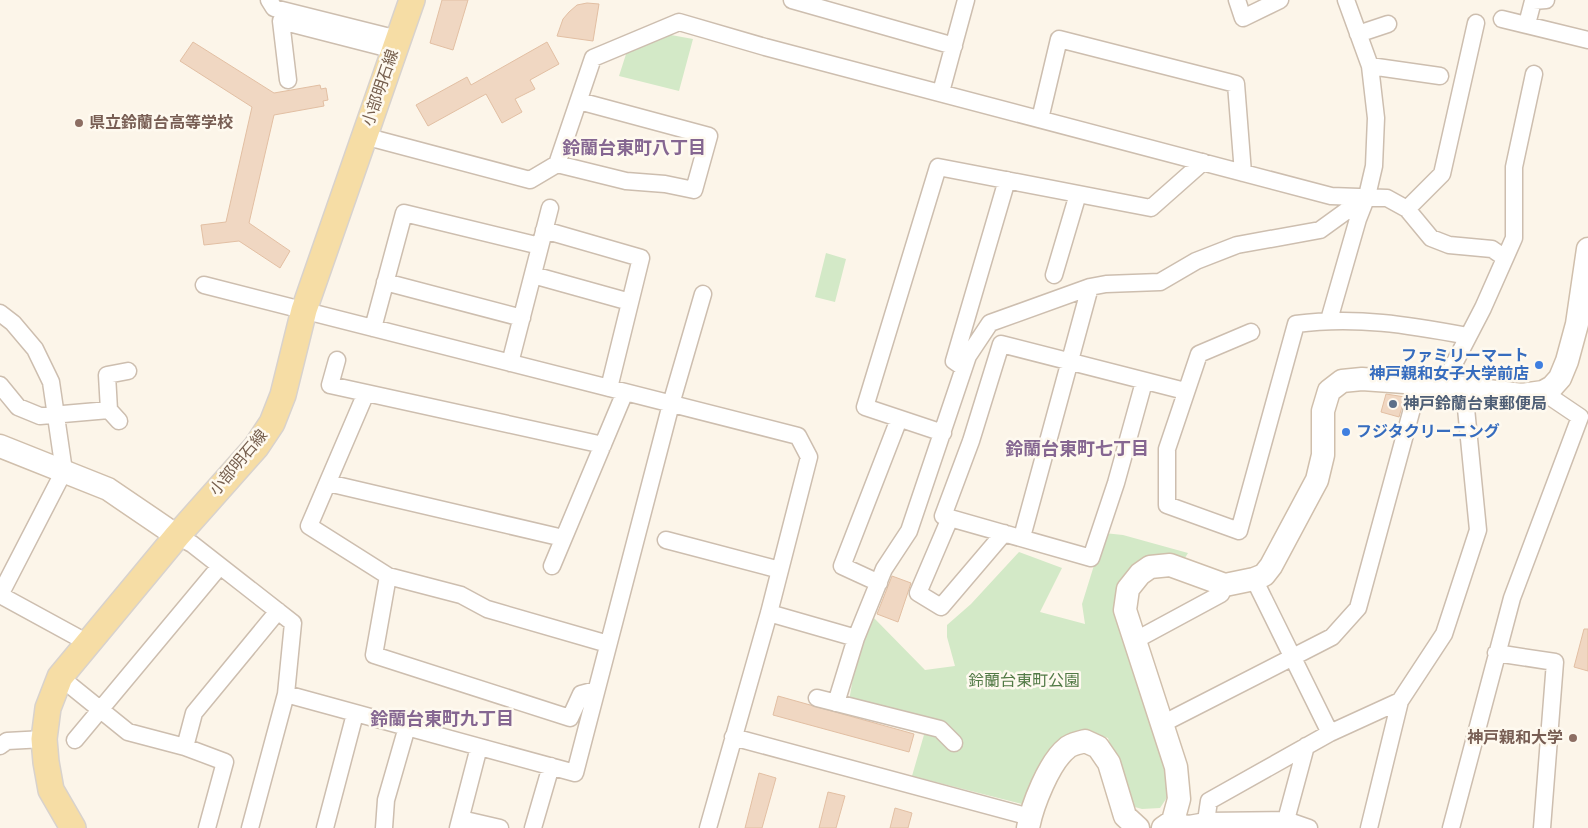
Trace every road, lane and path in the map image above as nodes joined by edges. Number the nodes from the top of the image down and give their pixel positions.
1 (269, 0) edge
2 (412, 0) edge
3 (792, 0) edge
4 (966, 0) edge
5 (1237, 0) edge
6 (1280, 0) edge
7 (1346, 0) edge
8 (1546, 0) edge
9 (1502, 19) dead end
10 (1476, 23) dead end
11 (1388, 24) dead end
12 (1527, 24) junction
13 (1358, 34) junction
14 (1588, 40) edge
15 (396, 44) junction
16 (954, 46) junction
17 (1370, 66) junction
18 (1534, 74) dead end
19 (1440, 76) dead end
20 (288, 80) dead end
21 (942, 92) junction
22 (579, 101) junction
23 (1040, 119) junction
24 (364, 136) junction
25 (1203, 162) junction
26 (557, 164) junction
27 (1243, 173) junction
28 (1007, 180) junction
29 (1078, 194) junction
30 (1367, 196) junction
31 (550, 208) dead end
32 (1407, 209) junction
33 (542, 238) junction
34 (1588, 249) edge
35 (1505, 258) junction
36 (533, 274) junction
37 (1054, 275) dead end
38 (385, 282) junction
39 (204, 285) dead end
40 (1090, 287) junction
41 (703, 294) dead end
42 (630, 302) junction
43 (304, 310) junction
44 (0, 313) edge
45 (522, 318) junction
46 (1329, 320) junction
47 (373, 328) junction
48 (1582, 328) edge
49 (1251, 332) dead end
50 (1468, 336) junction
51 (337, 360) dead end
52 (1071, 361) junction
53 (510, 363) junction
54 (964, 368) junction
55 (128, 371) dead end
56 (1144, 382) junction
57 (1419, 383) junction
58 (0, 385) edge
59 (1453, 387) junction
60 (609, 388) junction
61 (1185, 391) junction
62 (625, 392) junction
63 (1543, 392) junction
64 (366, 393) junction
65 (671, 404) junction
66 (56, 416) junction
67 (899, 418) junction
68 (943, 433) junction
69 (602, 445) junction
70 (0, 446) edge
71 (64, 471) junction
72 (328, 483) junction
73 (950, 518) junction
74 (1004, 533) junction
75 (177, 536) junction
76 (1022, 537) junction
77 (563, 538) junction
78 (666, 540) dead end
79 (220, 566) junction
80 (552, 566) dead end
81 (780, 570) junction
82 (388, 576) junction
83 (1254, 579) junction
84 (879, 583) junction
85 (1225, 585) junction
86 (0, 595) edge
87 (278, 611) junction
88 (769, 613) junction
89 (856, 638) junction
90 (1134, 641) junction
91 (88, 642) junction
92 (608, 644) junction
93 (1496, 653) junction
94 (1292, 657) junction
95 (60, 677) junction
96 (596, 690) junction
97 (286, 694) junction
98 (818, 698) dead end
99 (1400, 701) junction
100 (836, 703) junction
101 (100, 709) junction
102 (355, 714) junction
103 (1162, 724) junction
104 (407, 728) junction
105 (1330, 733) junction
106 (733, 737) junction
107 (44, 739) junction
108 (75, 740) dead end
109 (954, 743) dead end
110 (0, 746) edge
111 (1306, 746) junction
112 (185, 747) junction
113 (479, 747) junction
114 (550, 766) junction
115 (1286, 820) junction
116 (1206, 821) junction
117 (1029, 823) edge
118 (460, 824) edge
119 (1168, 825) edge
120 (73, 828) edge
121 (207, 828) edge
122 (250, 828) edge
123 (325, 828) edge
124 (384, 828) edge
125 (500, 828) edge
126 (533, 828) edge
127 (708, 828) edge
128 (1138, 828) edge
129 (1309, 828) edge
130 (1369, 828) edge
131 (1451, 828) edge
132 (1543, 828) edge

1 - 15 street
2 - 15 main road, 小部明石線
3 - 16 street
4 - 16 street
5 - 6 street
7 - 13 street
8 - 12 street
9 - 12 street
10 - 32 street
11 - 13 street
12 - 14 street
13 - 17 street
15 - 20 street
15 - 24 main road, 小部明石線
16 - 21 street
17 - 19 street
17 - 30 street
18 - 35 street
21 - 22 street
21 - 23 street
22 - 26 street
22 - 26 street
23 - 25 street
23 - 27 street
24 - 26 street
24 - 43 main road, 小部明石線
25 - 27 street
25 - 29 street
27 - 30 street
28 - 29 street
28 - 54 street
28 - 67 street
29 - 37 street
30 - 32 street
30 - 40 street
30 - 46 street
31 - 33 street
32 - 35 street
33 - 36 street
33 - 38 street
33 - 42 street
34 - 48 street
35 - 50 street
36 - 42 street
36 - 45 street
38 - 45 street
38 - 47 street
39 - 43 street
40 - 52 street
40 - 54 street
41 - 65 street
42 - 60 street
43 - 47 street
43 - 75 main road, 小部明石線
44 - 66 street
45 - 53 street
46 - 50 street
46 - 61 street
47 - 53 street
48 - 63 street
49 - 61 street
50 - 59 street
51 - 64 street
52 - 56 street
52 - 73 street
52 - 76 street
53 - 60 street
54 - 68 street
55 - 66 street
56 - 61 street
56 - 76 street
57 - 59 street
57 - 83 street
57 - 94 street
58 - 66 street
59 - 63 street
59 - 99 street
60 - 62 street
62 - 65 street
62 - 69 street
63 - 93 street
64 - 69 street
64 - 72 street
65 - 81 street
65 - 92 street
66 - 71 street
67 - 68 street
67 - 84 street
68 - 84 street
69 - 77 street
70 - 71 street
71 - 75 street
71 - 86 street
72 - 77 street
72 - 82 street
73 - 74 street
73 - 74 street
74 - 76 street
75 - 79 street
75 - 91 main road, 小部明石線
77 - 80 street
78 - 81 street
79 - 87 street
79 - 101 street
81 - 88 street
82 - 92 street
82 - 96 street
83 - 85 street
83 - 94 street
84 - 89 street
85 - 90 street
85 - 90 street
86 - 91 street
87 - 97 street
87 - 112 street
88 - 89 street
88 - 106 street
89 - 100 street
90 - 103 street
91 - 95 main road, 小部明石線
92 - 96 street
93 - 131 street
93 - 132 street
94 - 103 street
94 - 105 street
95 - 101 street
95 - 107 main road, 小部明石線
96 - 114 street
97 - 102 street
97 - 122 street
98 - 100 street
99 - 105 street
99 - 130 street
100 - 109 street
101 - 108 street
101 - 112 street
102 - 104 street
102 - 123 street
103 - 119 street
104 - 113 street
104 - 124 street
105 - 111 street
106 - 117 street
106 - 127 street
107 - 110 street
107 - 120 main road, 小部明石線
111 - 115 street
111 - 116 street
112 - 121 street
113 - 114 street
113 - 118 street
114 - 126 street
115 - 116 street
115 - 129 street
116 - 119 street
117 - 128 street
118 - 125 street

